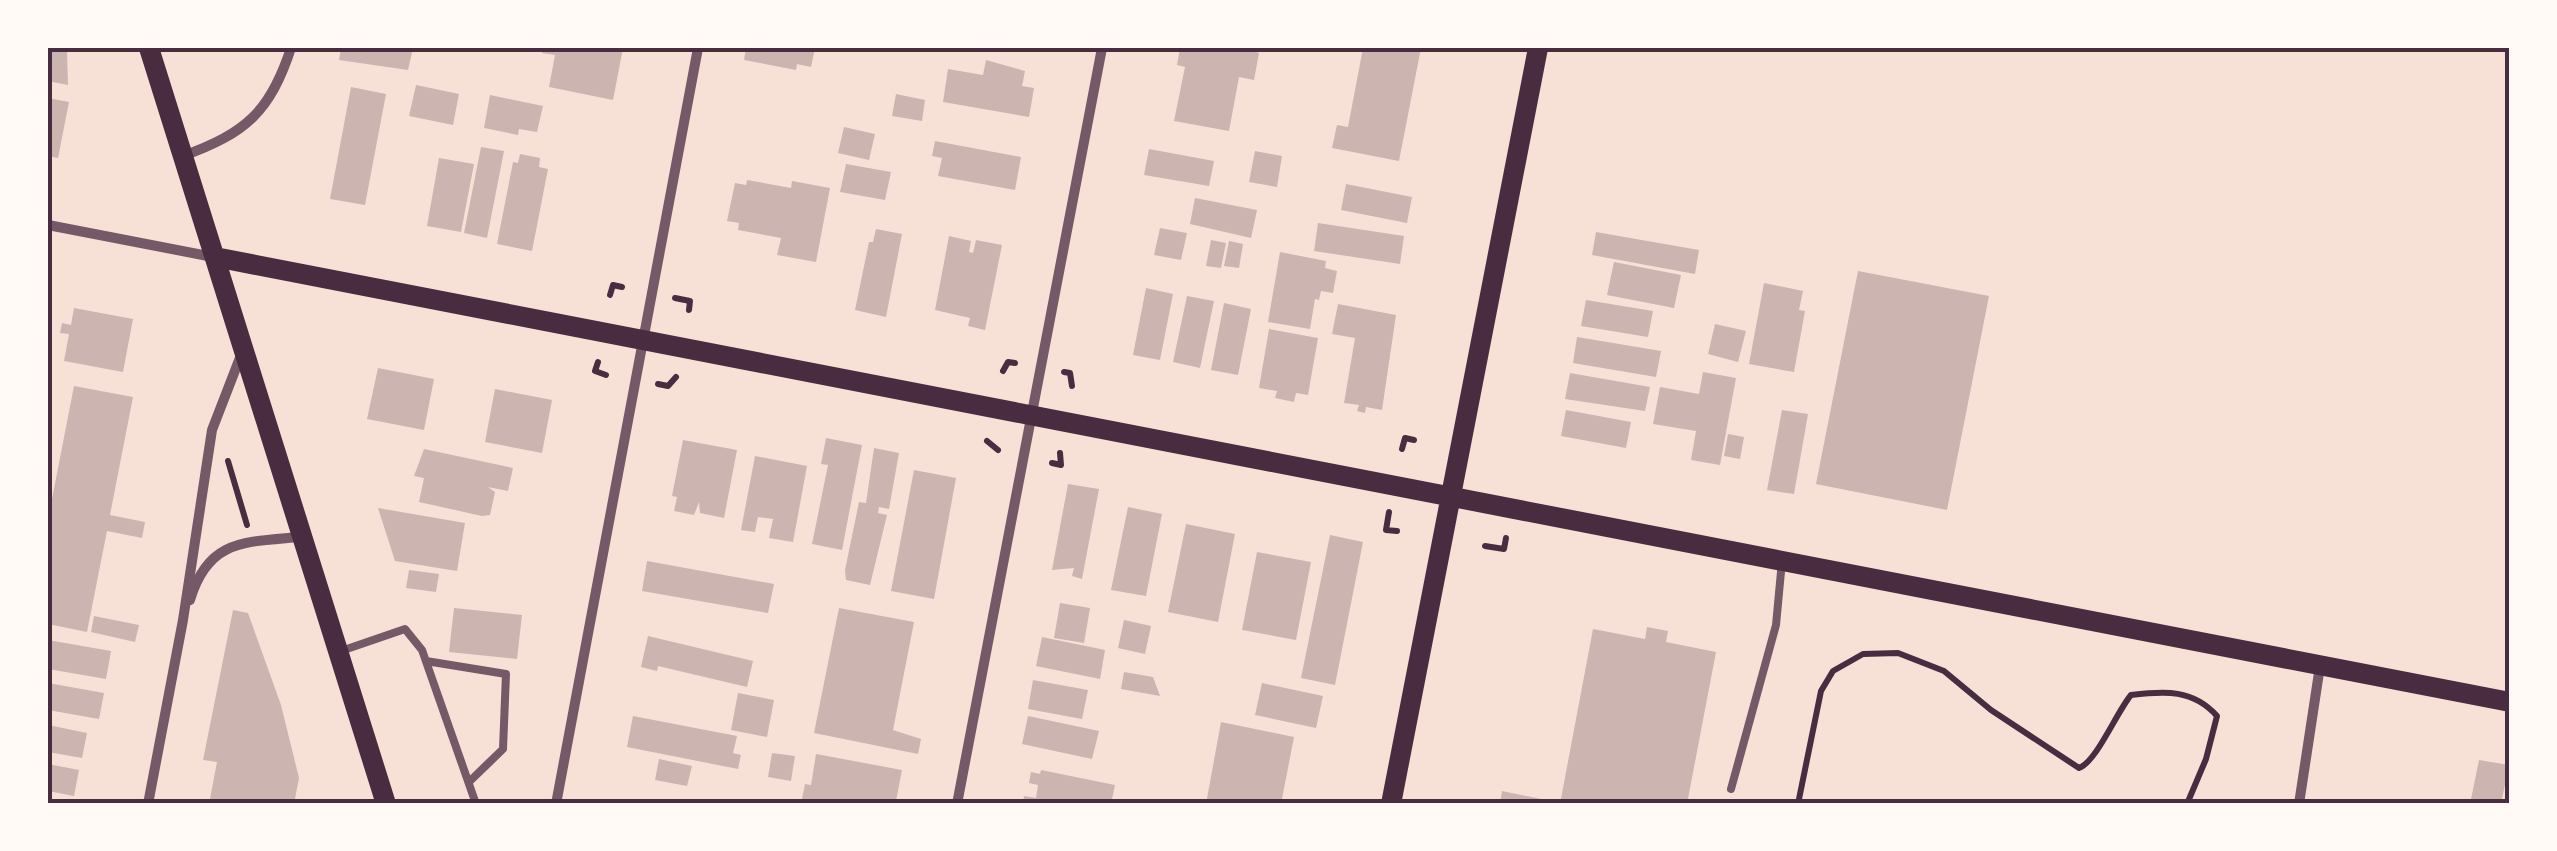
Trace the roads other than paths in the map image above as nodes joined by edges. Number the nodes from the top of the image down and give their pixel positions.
1 (149, 48) edge
2 (291, 48) edge
3 (698, 48) edge
4 (1102, 48) edge
5 (1538, 48) edge
6 (183, 156) junction
7 (48, 225) edge
8 (215, 258) junction
9 (642, 340) junction
10 (243, 350) junction
11 (1030, 415) junction
12 (1450, 498) junction
13 (300, 537) junction
14 (1782, 562) junction
15 (183, 620) junction
16 (338, 652) junction
17 (426, 661) junction
18 (2320, 665) junction
19 (2510, 702) edge
20 (469, 782) junction
21 (1731, 789) dead end
22 (148, 804) edge
23 (386, 804) edge
24 (476, 804) edge
25 (556, 804) edge
26 (957, 804) edge
27 (1391, 804) edge
28 (2299, 804) edge

1 - 6 main road
2 - 6 street
3 - 9 street
4 - 11 street
5 - 12 main road
6 - 8 main road
7 - 8 street
8 - 9 main road
8 - 10 main road
9 - 11 main road
9 - 25 street
10 - 13 main road
10 - 15 street
11 - 12 main road
11 - 26 street
12 - 14 main road
12 - 27 main road
13 - 15 street
13 - 16 main road
14 - 18 main road
14 - 21 lane
15 - 22 street
16 - 17 lane
16 - 23 main road
17 - 20 lane
17 - 20 lane
18 - 19 main road
18 - 28 street
20 - 24 lane

